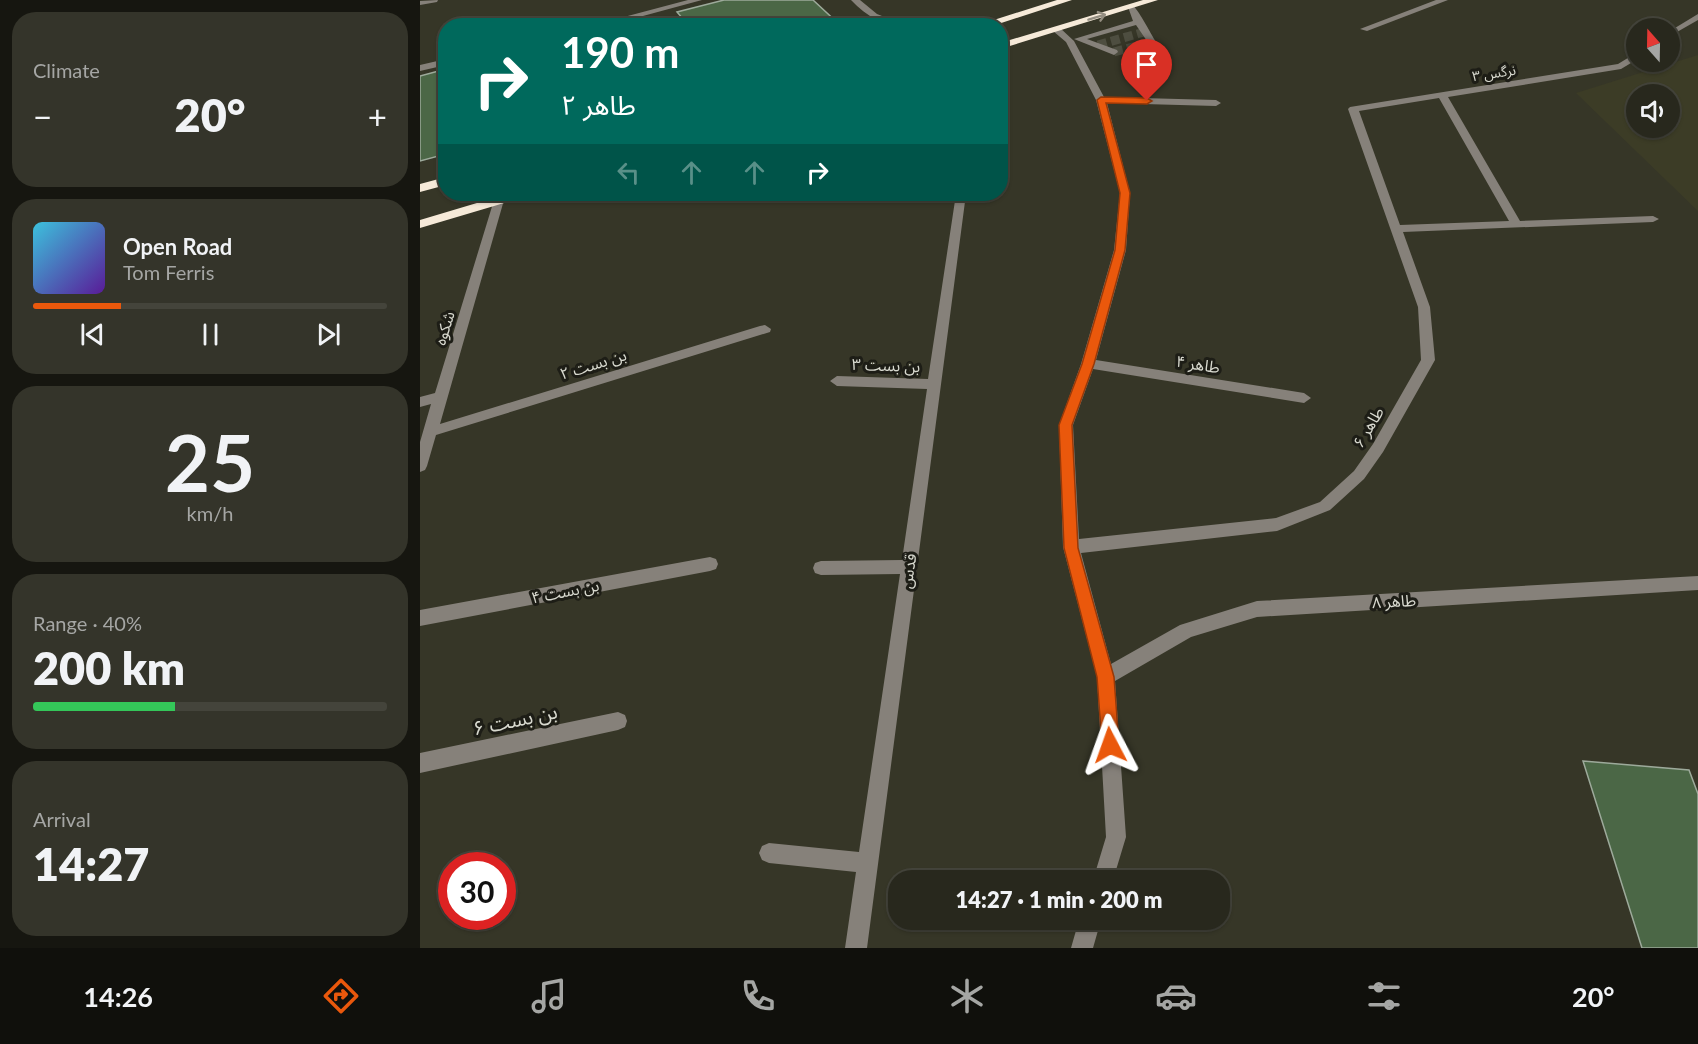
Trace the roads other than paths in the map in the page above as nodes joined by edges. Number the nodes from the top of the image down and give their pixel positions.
1 (434, 0) edge
2 (698, 0) edge
3 (855, 0) edge
4 (1067, 0) edge
5 (1153, 0) edge
6 (1444, 0) edge
7 (420, 3) edge
8 (1132, 7) junction
9 (874, 16) joint
10 (1698, 16) edge
11 (626, 18) edge
12 (880, 18) edge
13 (1007, 18) edge
14 (1138, 22) junction
15 (1680, 28) edge
16 (1364, 30) dead end
17 (1067, 36) junction
18 (1152, 42) dead end
19 (1008, 45) edge
20 (1114, 52) tunnel mouth
21 (1626, 63) edge
22 (438, 64) edge
23 (420, 68) edge
24 (1442, 95) junction
25 (1101, 100) junction
26 (1216, 103) dead end
27 (1353, 109) joint
28 (438, 183) edge
29 (420, 188) edge
30 (496, 201) edge
31 (499, 201) edge
32 (959, 201) edge
33 (1653, 219) dead end
34 (420, 224) edge
35 (1516, 224) junction
36 (1396, 229) junction
37 (765, 329) dead end
38 (1088, 364) junction
39 (837, 381) dead end
40 (934, 384) junction
41 (441, 396) junction
42 (1304, 398) dead end
43 (420, 402) edge
44 (430, 432) junction
45 (420, 464) edge
46 (1071, 548) junction
47 (710, 564) dead end
48 (909, 567) junction
49 (821, 568) dead end
50 (1698, 583) edge
51 (420, 618) edge
52 (1106, 677) junction
53 (618, 721) dead end
54 (420, 763) edge
55 (769, 853) dead end
56 (868, 863) junction
57 (1105, 870) edge
58 (1087, 930) edge
59 (856, 948) edge
60 (1082, 948) edge

1 - 7 street
2 - 11 street
3 - 9 street
4 - 13 highway
5 - 8 highway
6 - 16 street
8 - 14 street
17 -> 8 highway
9 - 12 street
10 - 15 street
14 - 17 street
14 - 18 street
17 - 19 highway
17 - 20 street
17 - 25 street
21 - 24 street, نرگس ۳
22 - 23 street
24 - 27 street, نرگس ۳
24 - 35 street
25 - 26 street
25 - 38 street
27 - 36 street, طاهر ۶
28 - 29 highway
30 - 34 highway
31 - 41 street, شکوه
32 - 40 street, قدس
33 - 35 street
35 - 36 street
36 - 46 street, طاهر ۶
37 - 44 street, بن بست ۲
38 - 42 street, طاهر ۴
38 - 46 street
39 - 40 street, بن بست ۳
40 - 48 street, قدس
41 - 43 street
41 - 44 street, شکوه
44 - 45 street, شکوه
46 - 52 street
47 - 51 street, بن بست ۴
48 - 49 street
48 - 56 street, قدس
50 - 52 street, طاهر ۸
52 - 57 street
53 - 54 street, بن بست ۶
55 - 56 street
56 - 59 street, قدس
58 - 60 street

